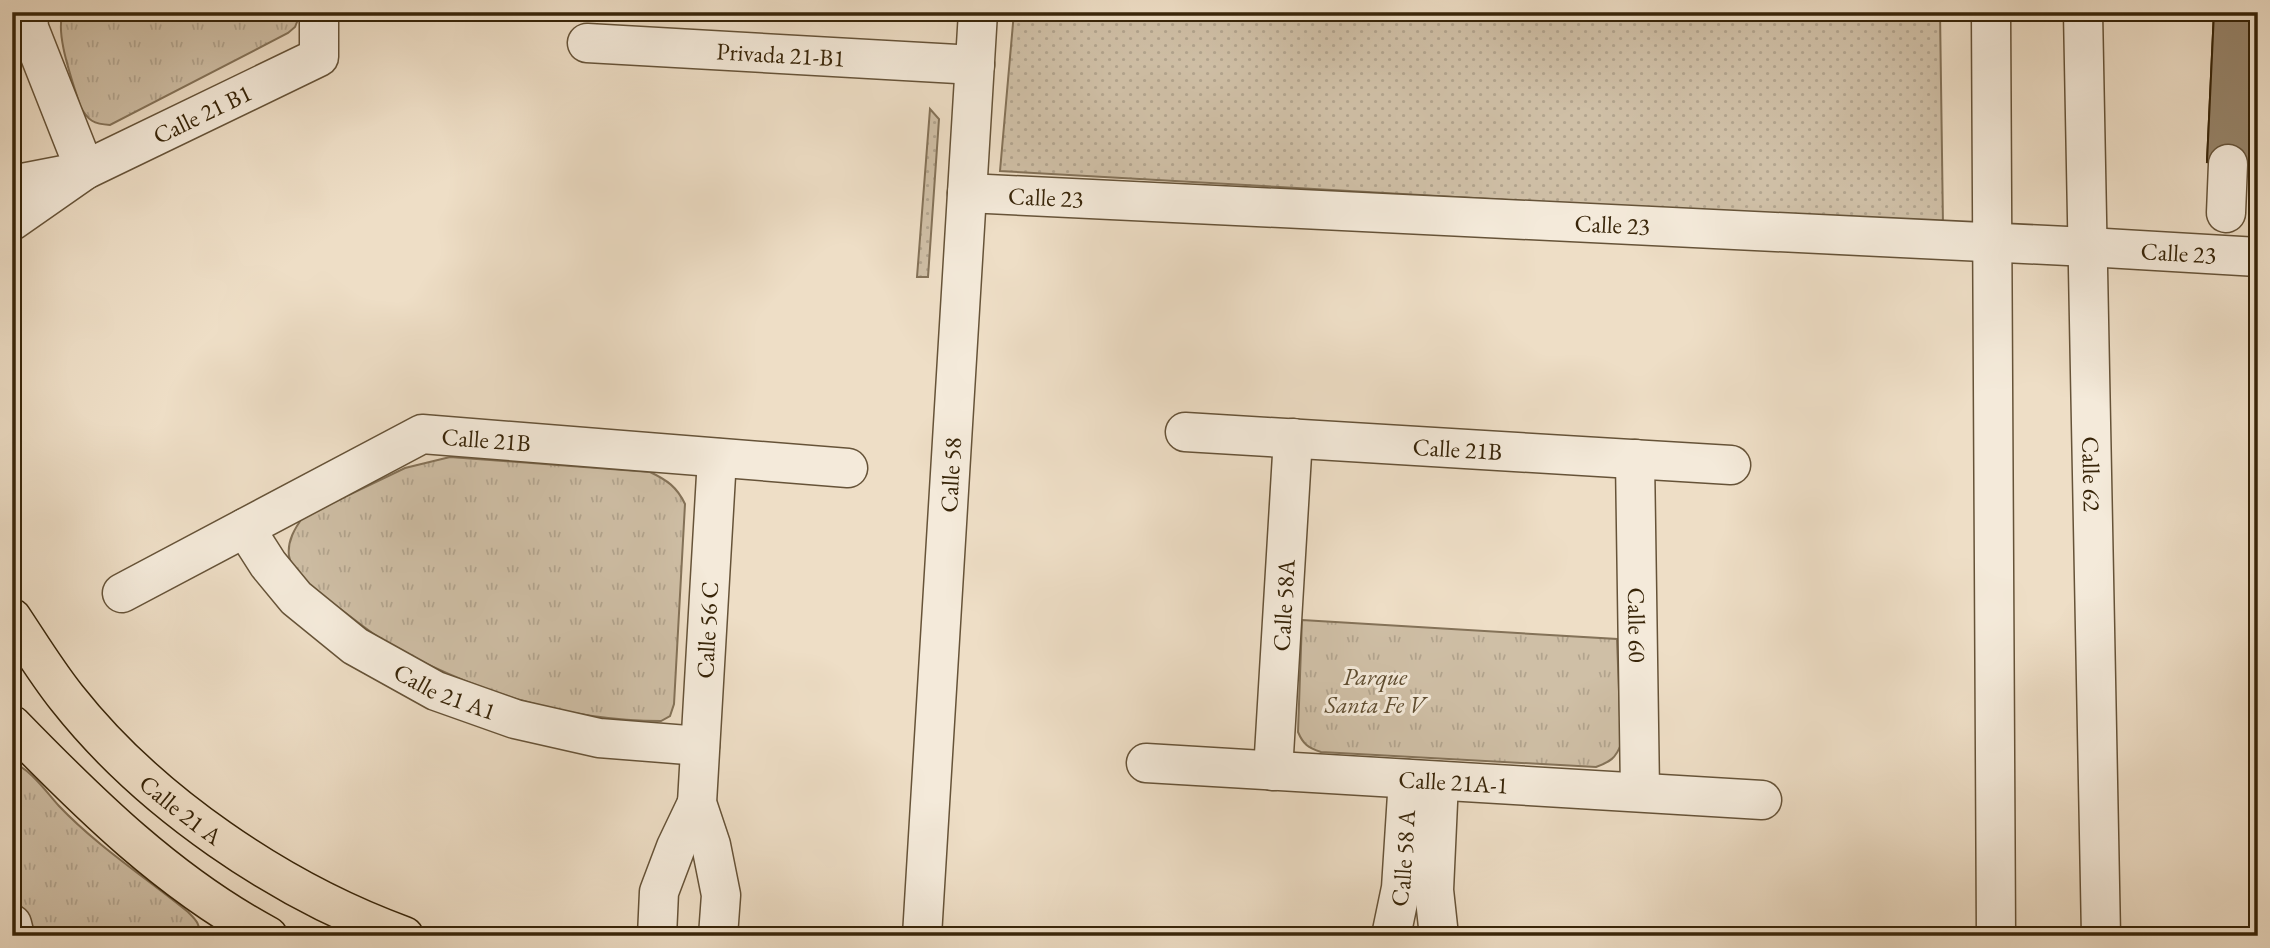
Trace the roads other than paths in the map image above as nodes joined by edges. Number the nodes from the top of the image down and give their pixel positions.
1 (28, 12) edge
2 (319, 12) edge
3 (978, 12) edge
4 (1991, 12) edge
5 (2083, 12) edge
6 (587, 43) dead end
7 (975, 65) junction
8 (2228, 164) dead end
9 (85, 170) junction
10 (12, 185) edge
11 (967, 193) junction
12 (2226, 213) dead end
13 (12, 221) edge
14 (1993, 242) junction
15 (2088, 247) junction
16 (2258, 257) edge
17 (1185, 432) dead end
18 (1293, 438) junction
19 (717, 458) junction
20 (1635, 459) junction
21 (1731, 465) dead end
22 (848, 468) dead end
23 (245, 528) junction
24 (122, 593) dead end
25 (12, 618) edge
26 (12, 725) edge
27 (700, 746) junction
28 (1146, 763) dead end
29 (1273, 771) junction
30 (1423, 780) junction
31 (1640, 792) junction
32 (1762, 800) dead end
33 (698, 803) junction
34 (12, 924) edge
35 (265, 935) edge
36 (15, 936) edge
37 (404, 936) edge
38 (657, 936) edge
39 (718, 936) edge
40 (922, 936) edge
41 (1391, 936) edge
42 (1439, 936) edge
43 (1996, 936) edge
44 (2101, 936) edge

1 - 9 street
2 - 9 street, Calle 21 B1
3 - 7 street, Calle 58
4 - 14 street
5 - 15 street, Calle 62
6 - 7 street, Privada 21-B1
7 - 11 street, Calle 58
8 - 12 street
9 - 10 street, Calle 21 B1
9 - 13 street, Calle 21 B1
11 - 14 street, Calle 23
11 - 40 street, Calle 58
14 - 15 street, Calle 23
14 - 43 street
15 - 16 street, Calle 23
15 - 44 street, Calle 62
17 - 18 street, Calle 21B
18 - 20 street, Calle 21B
18 - 29 street, Calle 58A
19 - 22 street, Calle 21B
19 - 23 street, Calle 21B
19 - 27 street, Calle 56 C
20 - 21 street, Calle 21B
20 - 31 street, Calle 60
23 - 24 street, Calle 21B
23 - 27 street, Calle 21 A1
25 - 37 main road, Calle 21 A
26 - 35 main road
27 - 33 street, Calle 56 C
28 - 29 street, Calle 21A-1
29 - 30 street, Calle 21A-1
30 - 31 street, Calle 21A-1
30 - 41 street, Calle 58 A
30 - 42 street, Calle 58 A
31 - 32 street, Calle 21A-1
33 - 38 street, Calle 56 C
33 - 39 street, Calle 56 C
34 - 36 street

